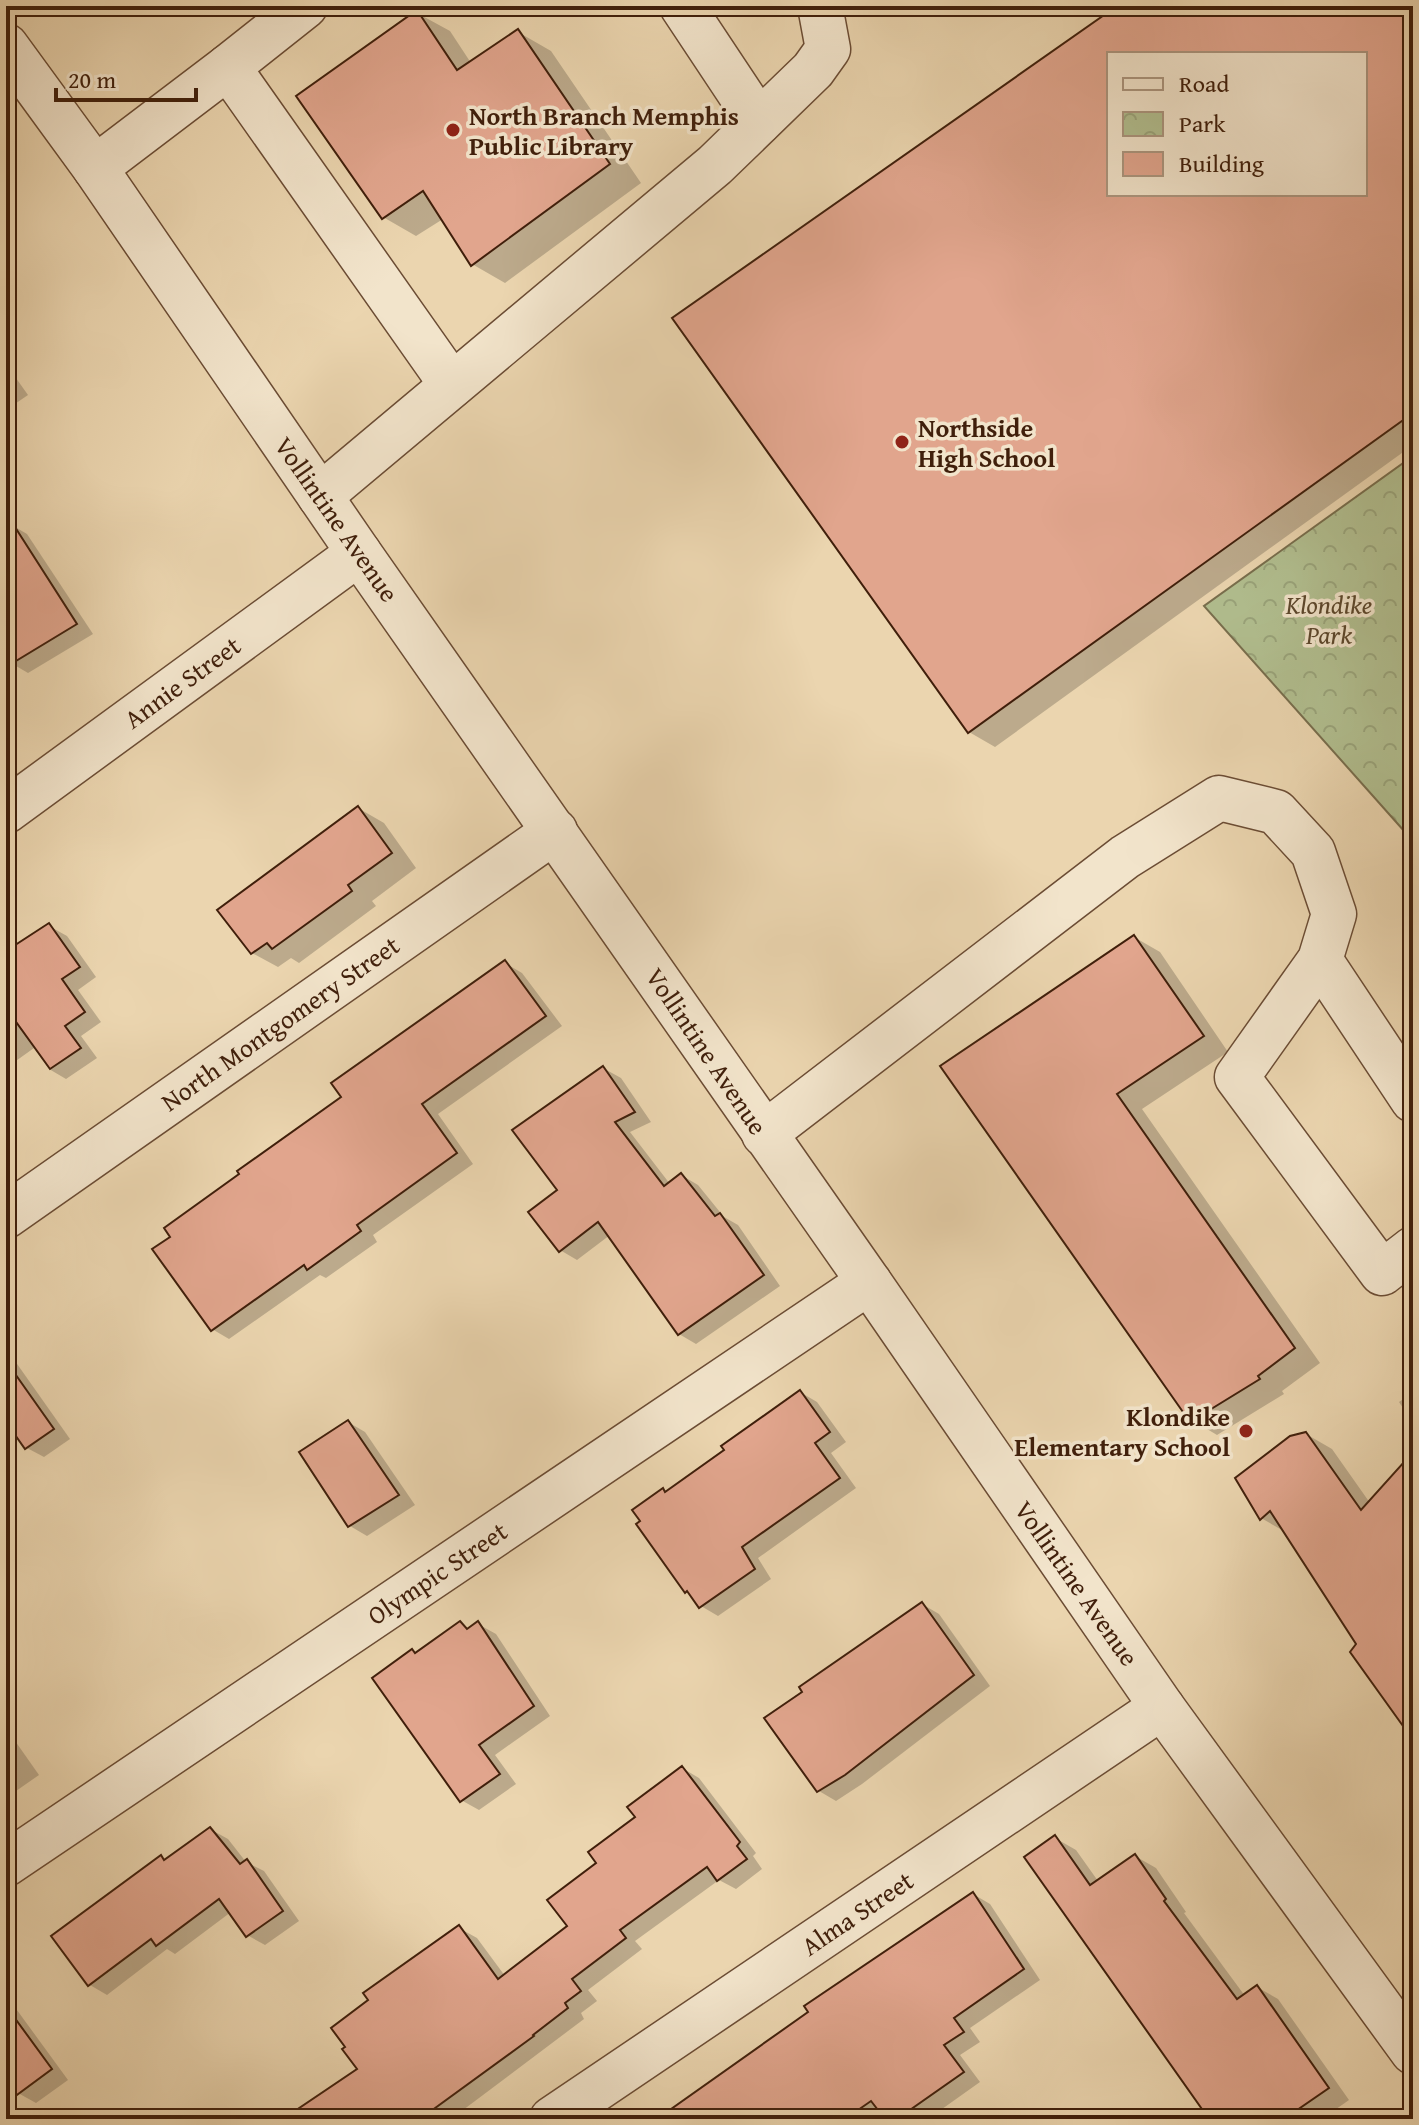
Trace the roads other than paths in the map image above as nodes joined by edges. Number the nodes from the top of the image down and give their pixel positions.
1 (305, 6) edge
2 (682, 6) edge
3 (820, 6) edge
4 (8, 53) edge
5 (228, 67) junction
6 (759, 122) junction
7 (95, 168) junction
8 (452, 385) junction
9 (320, 496) junction
10 (359, 553) junction
11 (6, 811) edge
12 (555, 831) junction
13 (1320, 960) junction
14 (1413, 1100) edge
15 (764, 1134) junction
16 (6, 1216) edge
17 (1413, 1249) edge
18 (869, 1282) junction
19 (1162, 1707) junction
20 (6, 1864) edge
21 (1413, 2052) edge
22 (552, 2119) edge

1 - 5 street
2 - 6 street
3 - 6 street
4 - 7 street, Vollintine Avenue
5 - 7 street
5 - 8 street
6 - 8 street
7 - 9 street, Vollintine Avenue
8 - 9 street
9 - 10 street, Vollintine Avenue
10 - 11 street, Annie Street
10 - 12 street, Vollintine Avenue
12 - 15 street, Vollintine Avenue
12 - 16 street, North Montgomery Street
13 - 14 street
13 - 15 street
13 - 17 street
15 - 18 street, Vollintine Avenue
18 - 19 street, Vollintine Avenue
18 - 20 street, Olympic Street
19 - 21 street, Vollintine Avenue
19 - 22 street, Alma Street

